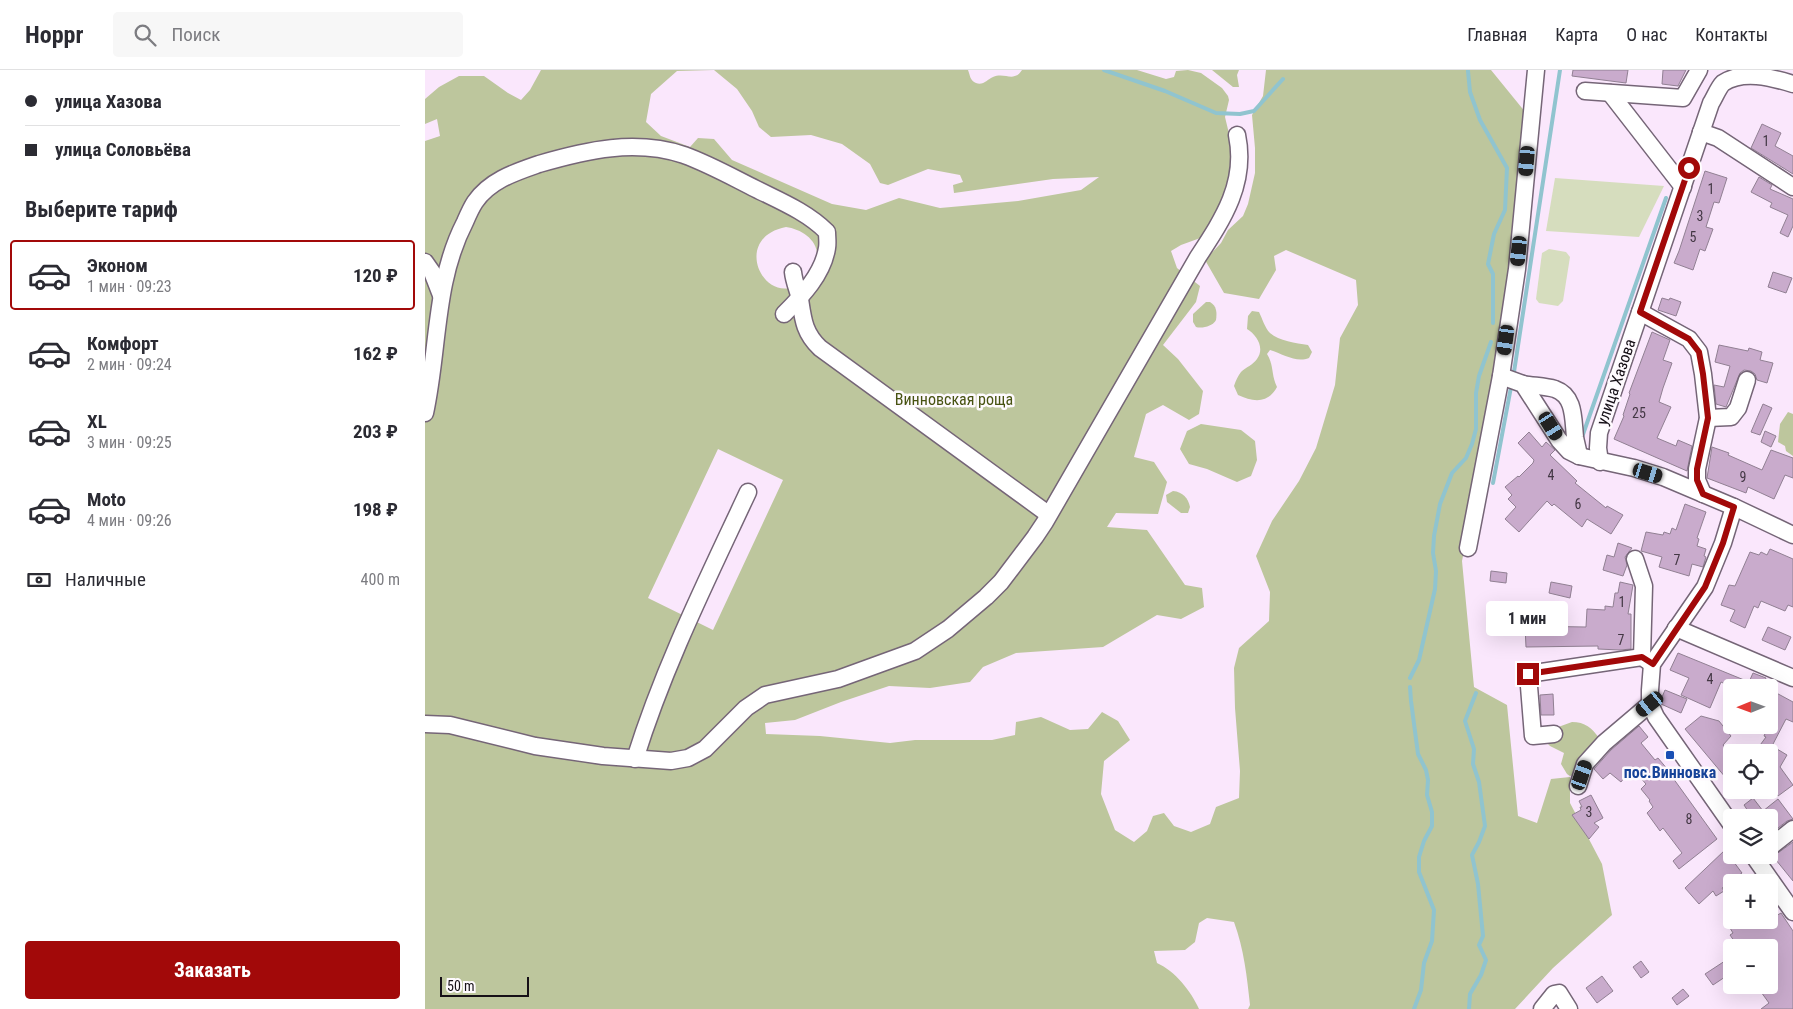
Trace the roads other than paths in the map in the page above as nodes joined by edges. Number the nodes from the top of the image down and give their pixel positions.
1 (1536, 70) edge
2 (1699, 70) edge
3 (1793, 84) edge
4 (1585, 91) dead end
5 (1610, 93) junction
6 (1701, 132) junction
7 (1237, 135) dead end
8 (1683, 186) junction
9 (1793, 187) edge
10 (425, 262) edge
11 (793, 272) dead end
12 (441, 295) junction
13 (799, 298) junction
14 (1640, 312) junction
15 (784, 314) dead end
16 (1501, 376) junction
17 (1747, 380) dead end
18 (1523, 384) junction
19 (425, 413) edge
20 (1708, 418) junction
21 (1579, 456) junction
22 (1600, 462) junction
23 (748, 492) dead end
24 (1703, 494) junction
25 (1734, 507) junction
26 (1048, 514) junction
27 (1793, 535) edge
28 (1467, 548) dead end
29 (1635, 559) dead end
30 (1676, 628) junction
31 (1647, 660) junction
32 (1793, 678) edge
33 (1650, 704) junction
34 (425, 724) edge
35 (1554, 734) dead end
36 (635, 759) junction
37 (1578, 786) dead end
38 (1723, 813) edge
39 (1793, 829) edge
40 (1778, 841) edge
41 (1761, 864) edge
42 (1793, 912) edge
43 (1542, 1009) edge
44 (1569, 1009) edge

1 - 16 street
2 - 5 street
3 - 6 street, улица Хазова
4 - 5 street
5 - 8 street
6 - 8 street, улица Хазова
6 - 9 street
7 - 26 street
8 - 14 street, улица Хазова
10 - 12 street
11 - 13 street
12 - 13 street
12 - 19 street
13 - 15 street
13 - 26 street
14 - 20 street
14 - 22 street, улица Хазова
16 - 18 street
16 - 28 street
17 - 20 street
18 - 21 street
18 - 21 street
20 - 24 street
21 - 22 street
22 - 24 street
23 - 36 street
24 - 25 street
25 - 27 street
25 - 30 street
26 - 36 street
29 - 31 street
30 - 31 street
30 - 32 street
31 - 33 street
31 - 35 street
33 - 37 street
33 - 38 street
34 - 36 street
39 - 40 street
41 - 42 street
43 - 44 street

